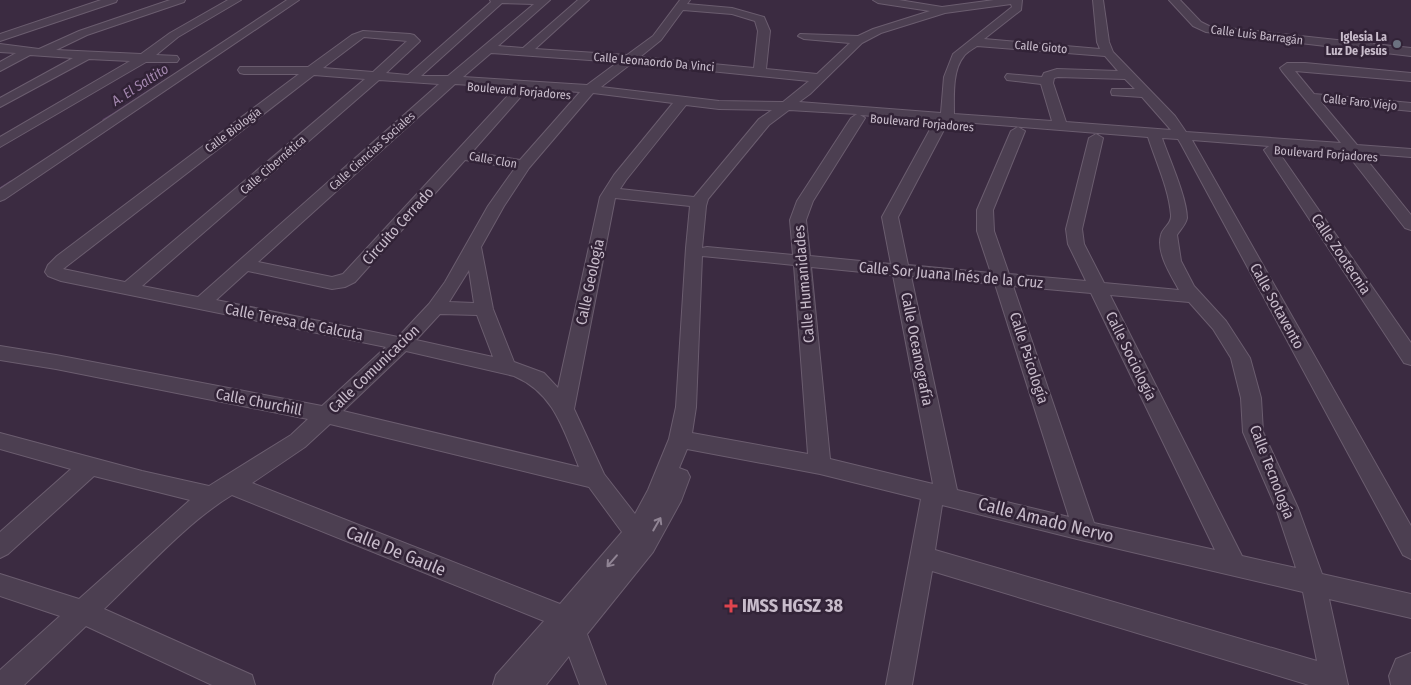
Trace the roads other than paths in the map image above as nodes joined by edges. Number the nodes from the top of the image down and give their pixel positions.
1 (98, 0) edge
2 (112, 0) edge
3 (180, 0) edge
4 (236, 0) edge
5 (294, 0) edge
6 (495, 0) edge
7 (499, 0) edge
8 (584, 0) edge
9 (735, 0) edge
10 (882, 0) edge
11 (1016, 0) edge
12 (1098, 0) edge
13 (1174, 0) edge
14 (544, 1) edge
15 (682, 4) edge
16 (84, 9) junction
17 (944, 10) junction
18 (735, 12) junction
19 (0, 26) edge
20 (22, 29) junction
21 (804, 36) dead end
22 (0, 38) edge
23 (863, 38) junction
24 (414, 39) joint
25 (973, 42) junction
26 (0, 48) edge
27 (489, 49) junction
28 (526, 51) junction
29 (1108, 52) junction
30 (1411, 52) edge
31 (34, 53) junction
32 (87, 55) junction
33 (144, 58) junction
34 (173, 59) dead end
35 (629, 59) junction
36 (0, 67) edge
37 (244, 70) dead end
38 (310, 71) junction
39 (759, 73) junction
40 (1129, 75) junction
41 (375, 77) junction
42 (1011, 77) dead end
43 (1411, 77) edge
44 (819, 78) junction
45 (411, 79) junction
46 (444, 81) junction
47 (1048, 81) junction
48 (518, 92) junction
49 (1117, 92) dead end
50 (587, 93) junction
51 (1146, 93) junction
52 (1309, 97) junction
53 (0, 103) edge
54 (679, 104) junction
55 (1411, 107) edge
56 (787, 110) junction
57 (858, 118) junction
58 (944, 121) junction
59 (1061, 127) junction
60 (1018, 131) junction
61 (1096, 138) junction
62 (1156, 138) junction
63 (1185, 140) junction
64 (0, 143) edge
65 (1271, 150) junction
66 (1355, 153) junction
67 (1411, 153) edge
68 (462, 155) junction
69 (1411, 161) edge
70 (524, 165) junction
71 (611, 192) junction
72 (0, 196) edge
73 (699, 202) junction
74 (1403, 206) edge
75 (1411, 225) edge
76 (474, 249) junction
77 (707, 252) junction
78 (63, 260) joint
79 (802, 261) junction
80 (245, 265) junction
81 (902, 270) junction
82 (1003, 280) junction
83 (129, 288) junction
84 (1097, 288) junction
85 (1195, 297) junction
86 (201, 304) junction
87 (435, 308) junction
88 (484, 309) junction
89 (402, 344) junction
90 (0, 353) edge
91 (1411, 358) edge
92 (506, 367) junction
93 (564, 409) junction
94 (327, 415) junction
95 (686, 440) junction
96 (0, 442) edge
97 (91, 465) junction
98 (820, 466) junction
99 (596, 480) junction
100 (220, 490) junction
101 (940, 494) junction
102 (1085, 531) junction
103 (641, 539) junction
104 (0, 547) edge
105 (1411, 548) edge
106 (922, 557) junction
107 (1234, 565) junction
108 (1313, 583) junction
109 (0, 585) edge
110 (1411, 606) edge
111 (84, 612) junction
112 (568, 624) junction
113 (1334, 682) edge
114 (4, 685) edge
115 (242, 685) edge
116 (506, 685) edge
117 (529, 685) edge
118 (593, 685) edge
119 (899, 685) edge

1 - 16 street
2 - 16 street
3 - 31 street
4 - 33 street
5 - 72 street
6 - 7 street
7 - 14 street
7 - 45 street
8 - 28 street
9 - 18 street
10 - 17 street
11 - 17 street
11 - 25 street, Calle Oceanografía
12 - 29 street, Calle Sotavento
13 - 30 street, Calle Luis Barragán
14 - 27 street, Calle Ciencias Sociales
15 - 18 street
15 - 35 street, Calle Comunicacion
16 - 20 street
17 - 23 street
18 - 39 street
19 - 20 street
20 - 22 street
21 - 23 street
23 - 44 street
23 - 56 street
24 - 38 street, Calle Biología
24 - 41 street, Calle Cibernética
25 - 29 street, Calle Gioto
25 - 58 street, Calle Oceanografía
26 - 31 street
27 - 28 street, Calle Leonaordo Da Vinci
27 - 46 street, Calle Ciencias Sociales
28 - 35 street, Calle Leonaordo Da Vinci
29 - 40 street, Calle Sotavento
31 - 32 street
31 - 36 street
32 - 33 street
32 - 53 street
33 - 34 street
33 - 64 street
35 - 39 street, Calle Leonaordo Da Vinci
35 - 50 street, Calle Comunicacion
37 - 38 street, Boulevard Forjadores
38 - 41 street, Boulevard Forjadores
38 - 78 street, Calle Biología
39 - 44 street, Calle Leonaordo Da Vinci
40 - 47 street
40 - 51 street, Calle Sotavento
41 - 45 street, Boulevard Forjadores
41 - 83 street, Calle Cibernética
42 - 47 street
43 - 52 street
44 - 56 street
45 - 46 street, Boulevard Forjadores
46 - 48 street, Boulevard Forjadores
46 - 50 street, Boulevard Forjadores
46 - 80 street, Calle Ciencias Sociales
47 - 59 street
48 - 50 street, Boulevard Forjadores
48 - 68 street, Circuito Cerrado
49 - 51 street
50 - 54 street, Boulevard Forjadores
50 - 70 street, Calle Comunicacion
51 - 63 street, Calle Sotavento
52 - 55 street, Calle Faro Viejo
52 - 66 street
54 - 56 street, Boulevard Forjadores
54 - 71 street, Calle Geología
56 - 57 street, Boulevard Forjadores
56 - 58 street, Boulevard Forjadores
56 - 73 street
56 - 77 street
57 - 58 street, Boulevard Forjadores
57 - 79 street, Calle Humanidades
58 - 59 street, Boulevard Forjadores
58 - 60 street, Boulevard Forjadores
58 - 81 street, Calle Oceanografía
59 - 62 street, Boulevard Forjadores
60 - 61 street, Boulevard Forjadores
60 - 82 street, Calle Psicología
61 - 62 street, Boulevard Forjadores
61 - 84 street, Calle Sociología
62 - 63 street, Boulevard Forjadores
62 - 85 street, Calle Tecnología
63 - 65 street, Boulevard Forjadores
63 - 66 street, Boulevard Forjadores
63 - 105 street, Calle Sotavento
65 - 66 street, Boulevard Forjadores
65 - 91 street, Calle Zootecnia
66 - 67 street, Boulevard Forjadores
66 - 69 street, Boulevard Forjadores
66 - 74 street
68 - 70 street, Calle Clon
68 - 80 street, Circuito Cerrado
70 - 76 street, Calle Comunicacion
71 - 73 street
71 - 93 street, Calle Geología
73 - 95 street
74 - 75 street
76 - 87 street, Calle Comunicacion
76 - 88 street
77 - 79 street, Calle Sor Juana Inés de la Cruz
77 - 95 street
78 - 83 street, Calle Teresa de Calcuta
79 - 81 street, Calle Sor Juana Inés de la Cruz
79 - 98 street, Calle Humanidades
80 - 86 street, Calle Ciencias Sociales
81 - 82 street, Calle Sor Juana Inés de la Cruz
81 - 101 street, Calle Oceanografía
82 - 84 street, Calle Sor Juana Inés de la Cruz
82 - 102 street, Calle Psicología
83 - 86 street, Calle Teresa de Calcuta
84 - 85 street, Calle Sor Juana Inés de la Cruz
84 - 107 street, Calle Sociología
85 - 108 street, Calle Tecnología
86 - 89 street, Calle Teresa de Calcuta
87 - 88 street
87 - 89 street, Calle Comunicacion
88 - 92 street
89 - 92 street, Calle Teresa de Calcuta
89 - 94 street, Calle Comunicacion
90 - 94 street, Calle Churchill
92 - 93 street, Calle Teresa de Calcuta
93 - 99 street
94 - 99 street, Calle Churchill
94 - 100 street, Calle Comunicacion
95 - 98 street, Calle Amado Nervo
95 - 103 street
96 - 97 street, Calle De Gaule
97 - 100 street, Calle De Gaule
97 - 104 street
98 - 101 street, Calle Amado Nervo
99 - 103 street
100 - 111 street, Calle Comunicacion
100 - 112 street, Calle De Gaule
101 - 102 street, Calle Amado Nervo
101 - 106 street
102 - 107 street, Calle Amado Nervo
103 - 112 street
106 - 113 street
106 - 119 street
107 - 108 street, Calle Amado Nervo
108 - 110 street, Calle Amado Nervo
108 - 113 street, Calle Tecnología
109 - 111 street
111 - 114 street, Calle Comunicacion
111 - 115 street
112 - 116 street
112 - 117 street
112 - 118 street

